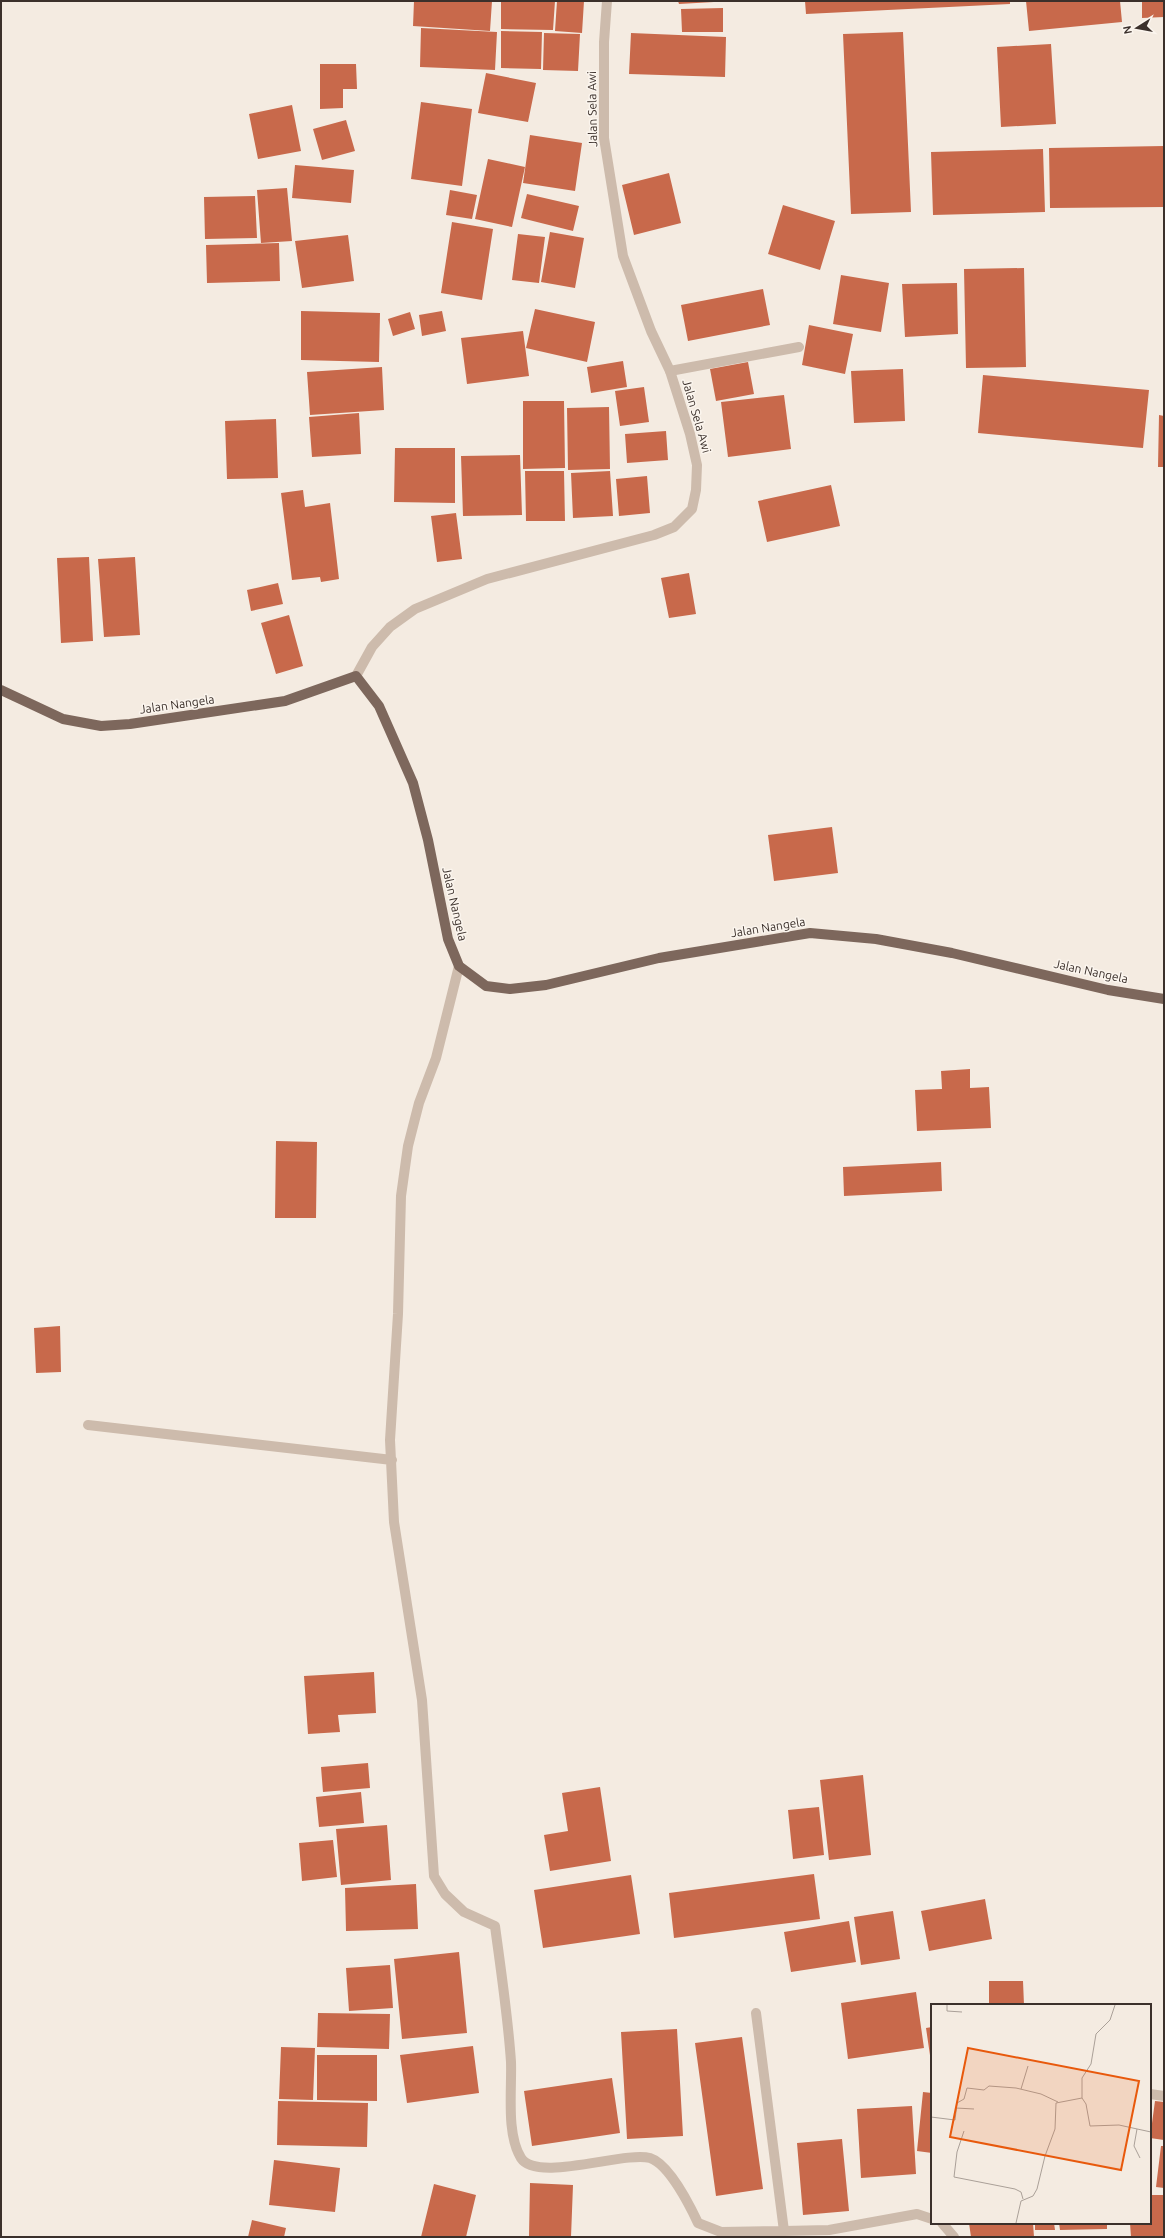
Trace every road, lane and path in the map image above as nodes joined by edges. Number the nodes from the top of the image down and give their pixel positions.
1 (607, 1) edge
2 (799, 347) dead end
3 (670, 371) junction
4 (356, 676) junction
5 (1, 690) edge
6 (459, 966) junction
7 (1164, 999) edge
8 (88, 1425) dead end
9 (392, 1460) junction
10 (756, 2013) dead end
11 (1151, 2094) edge
12 (1164, 2096) edge
13 (931, 2219) edge
14 (943, 2224) edge
15 (784, 2231) junction
16 (954, 2237) edge

1 - 3 street, Jalan Sela Awi
2 - 3 street
3 - 4 street, Jalan Sela Awi
4 - 5 main road, Jalan Nangela
4 - 6 main road, Jalan Nangela
6 - 7 main road, Jalan Nangela
6 - 9 street
8 - 9 street
9 - 15 street
10 - 15 street
11 - 12 street
13 - 15 street
14 - 16 street

